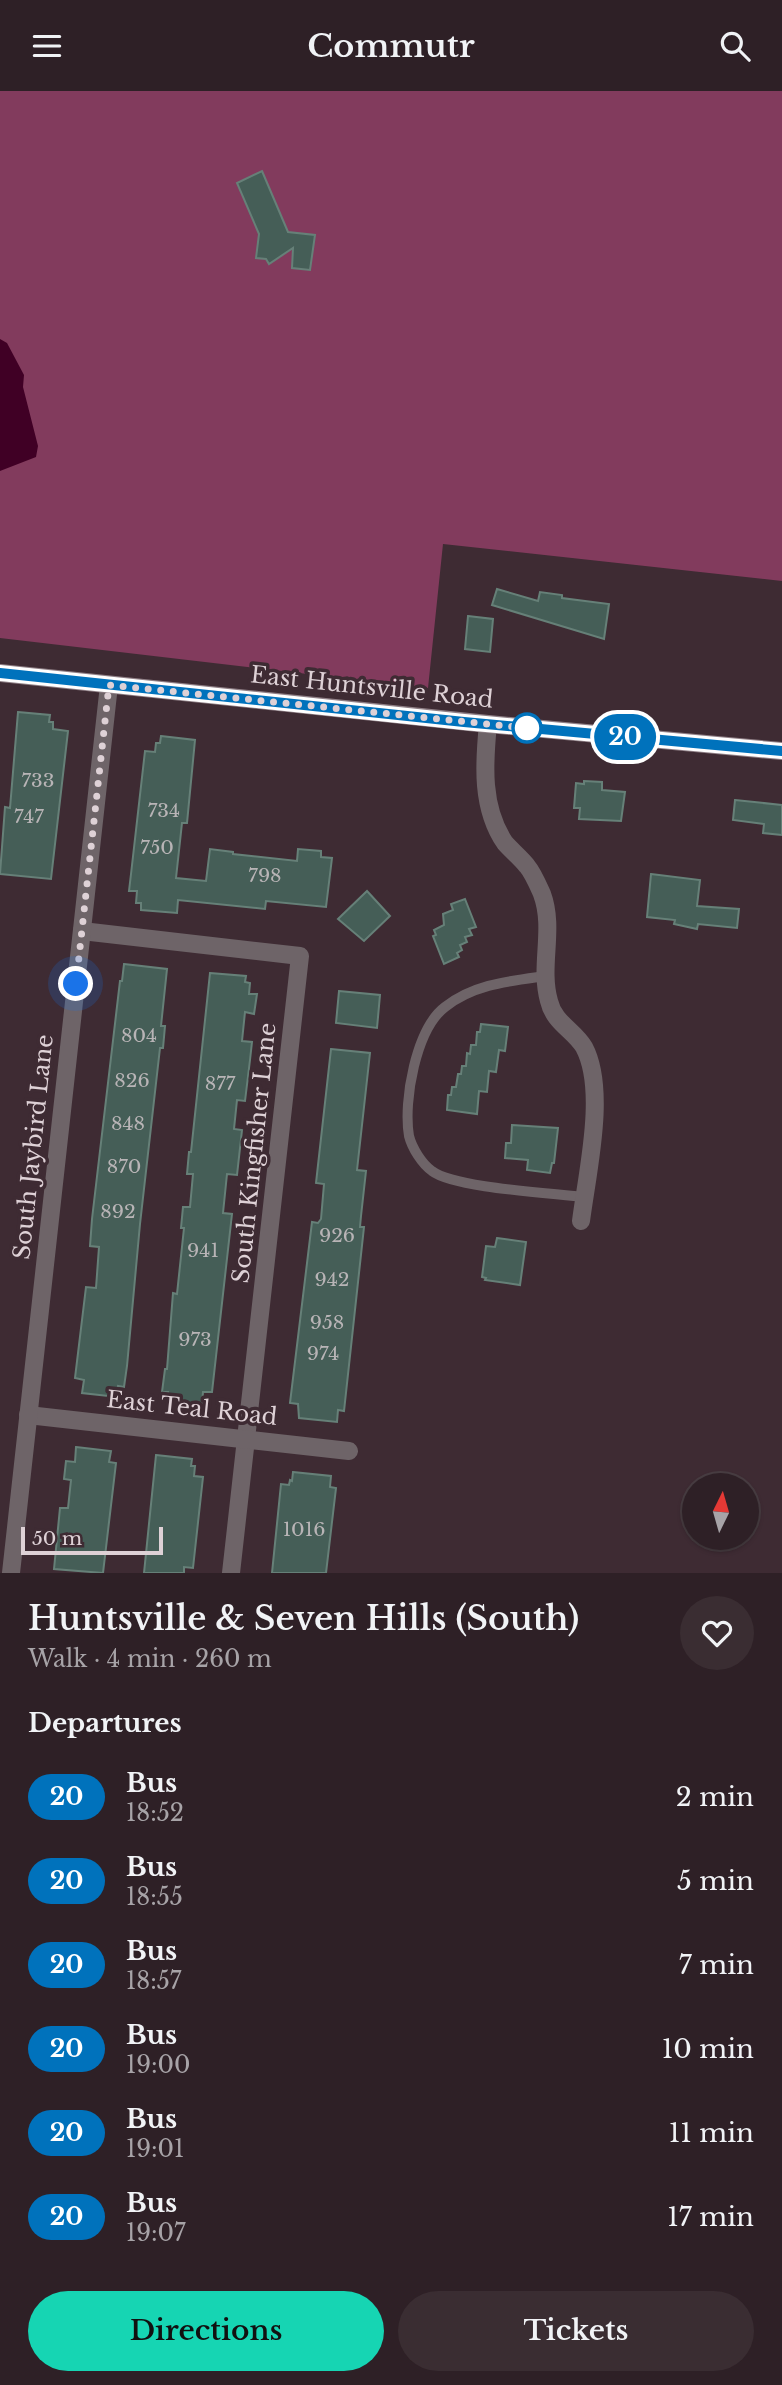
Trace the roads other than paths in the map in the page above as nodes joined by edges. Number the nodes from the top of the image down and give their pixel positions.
1 (0, 673) edge
2 (109, 685) junction
3 (488, 724) junction
4 (782, 751) edge
5 (82, 930) junction
6 (545, 976) junction
7 (584, 1197) junction
8 (580, 1221) dead end
9 (28, 1415) junction
10 (246, 1439) junction
11 (349, 1451) dead end
12 (11, 1573) edge
13 (231, 1573) edge

1 - 2 main road, East Huntsville Road
2 - 3 main road, East Huntsville Road
2 - 5 street, South Jaybird Lane
3 - 4 main road, East Huntsville Road
3 - 6 street
5 - 9 street, South Jaybird Lane
5 - 10 street, South Kingfisher Lane
6 - 7 street
6 - 7 lane
7 - 8 street
9 - 10 street, East Teal Road
9 - 12 street, South Jaybird Lane
10 - 11 street, East Teal Road
10 - 13 street, South Kingfisher Lane

